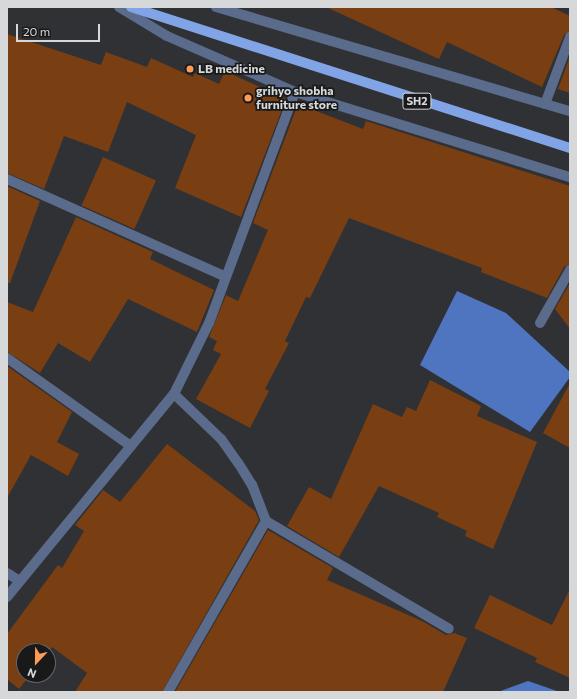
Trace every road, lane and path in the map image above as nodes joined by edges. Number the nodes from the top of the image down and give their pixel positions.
1 (119, 7) edge
2 (131, 7) edge
3 (216, 7) edge
4 (570, 37) edge
5 (295, 92) junction
6 (545, 104) junction
7 (570, 111) edge
8 (570, 148) edge
9 (570, 178) edge
10 (7, 179) edge
11 (570, 270) edge
12 (224, 276) junction
13 (540, 323) dead end
14 (7, 358) edge
15 (174, 394) junction
16 (131, 446) junction
17 (266, 521) junction
18 (7, 573) edge
19 (20, 581) junction
20 (7, 597) edge
21 (449, 629) dead end
22 (168, 692) edge

1 - 5 street
2 - 8 main road, SH2
3 - 6 street
4 - 6 street
5 - 9 street
5 - 12 street
6 - 7 street
10 - 12 street
11 - 13 street
12 - 15 street
14 - 16 street
15 - 16 street
15 - 17 street
16 - 19 street
17 - 21 street
17 - 22 street
18 - 19 street
19 - 20 street

